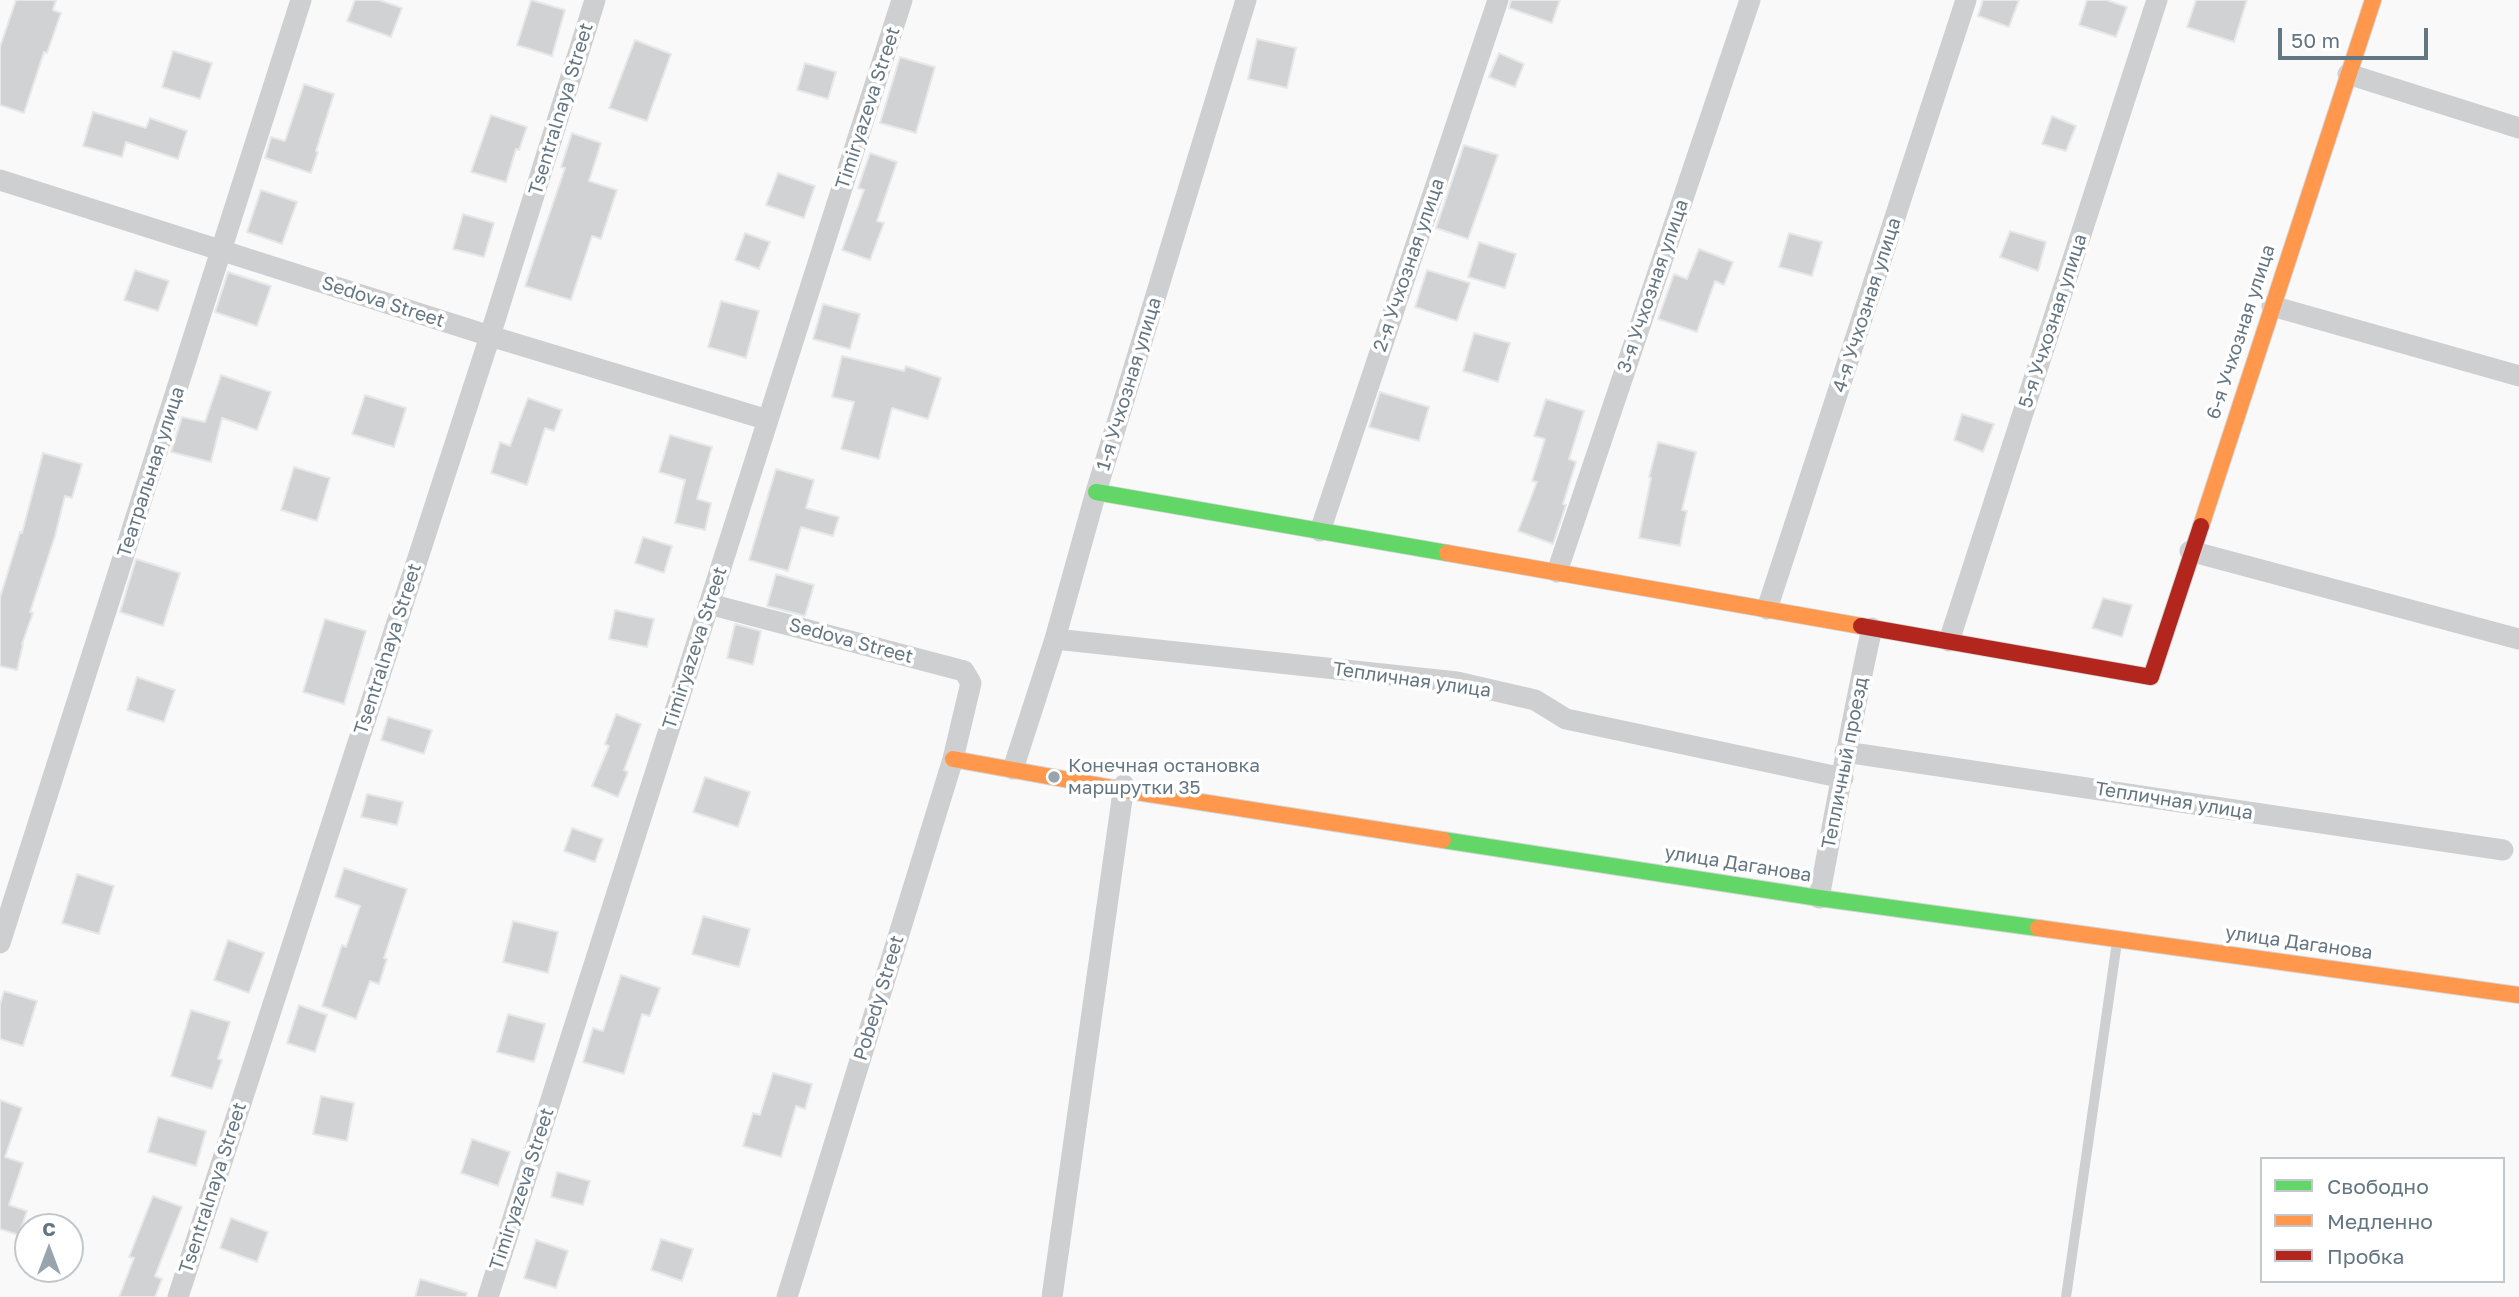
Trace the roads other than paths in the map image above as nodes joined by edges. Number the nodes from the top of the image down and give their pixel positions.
1 (301, 0) edge
2 (595, 0) edge
3 (902, 0) edge
4 (1246, 0) edge
5 (1498, 0) edge
6 (1750, 0) edge
7 (1966, 0) edge
8 (2157, 0) edge
9 (2373, 0) edge
10 (2348, 74) junction
11 (2519, 128) edge
12 (0, 180) edge
13 (221, 251) junction
14 (2272, 306) junction
15 (490, 336) junction
16 (2519, 376) edge
17 (768, 420) junction
18 (1096, 492) junction
19 (1320, 531) junction
20 (2190, 551) junction
21 (1557, 572) junction
22 (709, 604) junction
23 (1767, 609) junction
24 (1872, 628) junction
25 (1055, 639) junction
26 (2519, 639) edge
27 (1949, 641) junction
28 (968, 698) joint
29 (1845, 752) junction
30 (954, 756) junction
31 (1014, 767) junction
32 (1843, 778) junction
33 (1124, 787) junction
34 (2502, 850) dead end
35 (1820, 895) junction
36 (2117, 939) junction
37 (0, 943) edge
38 (2519, 992) edge
39 (178, 1297) edge
40 (488, 1297) edge
41 (787, 1297) edge
42 (1052, 1297) edge
43 (2066, 1297) edge

1 - 13 street, Театральная улица
2 - 15 street, Tsentralnaya Street
3 - 17 street, Timiryazeva Street
4 - 18 street, 1-я Учхозная улица
5 - 19 street, 2-я Учхозная улица
6 - 21 street, 3-я Учхозная улица
7 - 23 street, 4-я Учхозная улица
8 - 27 street, 5-я Учхозная улица
9 - 10 main road, 6-я Учхозная улица
10 - 11 street
10 - 14 main road, 6-я Учхозная улица
12 - 13 street, Sedova Street
13 - 15 street, Sedova Street
13 - 37 street, Театральная улица
14 - 16 street
14 - 20 main road, 6-я Учхозная улица
15 - 17 street, Sedova Street
15 - 39 street, Tsentralnaya Street
17 - 22 street, Timiryazeva Street
18 - 19 main road
18 - 25 street, 1-я Учхозная улица
19 - 21 main road
20 - 26 street
20 - 27 main road, 6-я Учхозная улица
21 - 23 main road
22 - 28 street, Sedova Street
22 - 40 street, Timiryazeva Street
23 - 24 main road
24 - 27 main road
24 - 29 street, Тепличный проезд
25 - 31 street, 1-я Учхозная улица
25 - 32 street, Тепличная улица
28 - 30 street, Pobedy Street
29 - 32 street, Тепличный проезд
29 - 34 street, Тепличная улица
30 - 31 main road, улица Даганова
30 - 41 street, Pobedy Street
31 - 33 main road, улица Даганова
32 - 35 street, Тепличный проезд
33 - 35 main road, улица Даганова
33 - 42 street
35 - 36 main road, улица Даганова
35 - 38 main road, улица Даганова
36 - 38 main road, улица Даганова
36 - 43 lane

